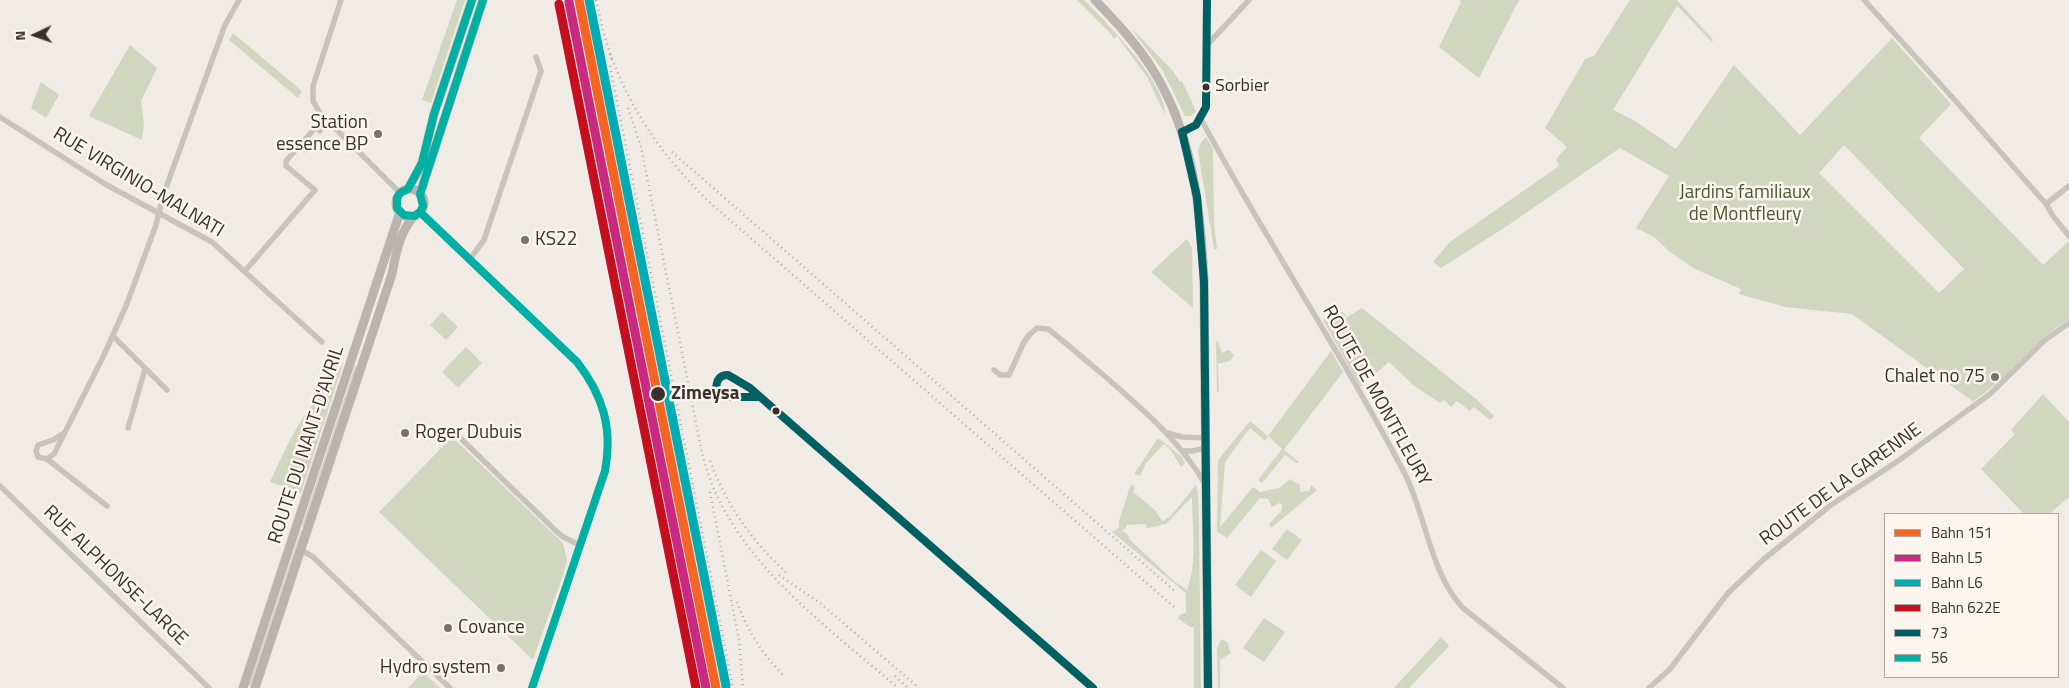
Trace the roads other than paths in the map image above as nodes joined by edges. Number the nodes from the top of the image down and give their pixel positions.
1 (239, 0) edge
2 (341, 0) edge
3 (472, 0) edge
4 (483, 0) edge
5 (1095, 0) edge
6 (1207, 0) edge
7 (1249, 0) edge
8 (1864, 0) edge
9 (1207, 45) junction
10 (536, 57) dead end
11 (0, 117) edge
12 (1200, 119) junction
13 (320, 131) dead end
14 (1182, 132) junction
15 (2069, 186) edge
16 (404, 191) junction
17 (420, 194) junction
18 (2046, 204) junction
19 (400, 212) junction
20 (159, 213) junction
21 (417, 214) junction
22 (2069, 236) edge
23 (470, 259) junction
24 (245, 271) junction
25 (2069, 323) edge
26 (113, 336) junction
27 (322, 342) dead end
28 (145, 369) junction
29 (994, 370) dead end
30 (168, 390) dead end
31 (758, 397) junction
32 (128, 428) dead end
33 (451, 429) dead end
34 (1166, 432) junction
35 (64, 433) junction
36 (1206, 438) junction
37 (1206, 448) junction
38 (1184, 451) junction
39 (47, 459) junction
40 (0, 486) edge
41 (1206, 486) junction
42 (107, 506) dead end
43 (580, 545) junction
44 (301, 550) junction
45 (209, 688) edge
46 (243, 688) edge
47 (256, 688) edge
48 (450, 688) edge
49 (532, 688) edge
50 (1093, 688) edge
51 (1208, 688) edge
52 (1563, 688) edge
53 (1649, 688) edge

1 - 20 street
2 - 16 street
3 - 16 main road
4 - 17 main road
5 - 14 main road
6 - 9 street
7 - 9 street
8 - 18 street
9 - 12 street
10 - 23 street
11 - 20 street, RUE VIRGINIO-MALNATI
12 - 14 street
12 - 52 street, ROUTE DE MONTFLEURY
13 - 24 street
14 - 36 main road
15 - 18 street
16 - 17 main road
16 - 19 main road
17 - 21 main road
18 - 22 street
19 - 21 main road
19 - 46 main road, ROUTE DU NANT-D'AVRIL
20 - 24 street, RUE VIRGINIO-MALNATI
20 - 26 street
21 - 23 street
21 - 44 main road, ROUTE DU NANT-D'AVRIL
23 - 43 street
24 - 27 street, RUE VIRGINIO-MALNATI
25 - 53 street, ROUTE DE LA GARENNE
26 - 28 street
26 - 35 street
28 - 30 street
28 - 32 street
29 - 34 street
31 - 31 street
31 - 50 street
33 - 43 street
34 - 36 street
34 - 38 street
35 - 39 street
35 - 39 street
36 - 37 main road
37 - 38 street
37 - 41 main road
38 - 41 street
39 - 42 street
40 - 45 street, RUE ALPHONSE-LARGE
41 - 51 main road
43 - 49 street
44 - 47 main road, ROUTE DU NANT-D'AVRIL
44 - 48 street

